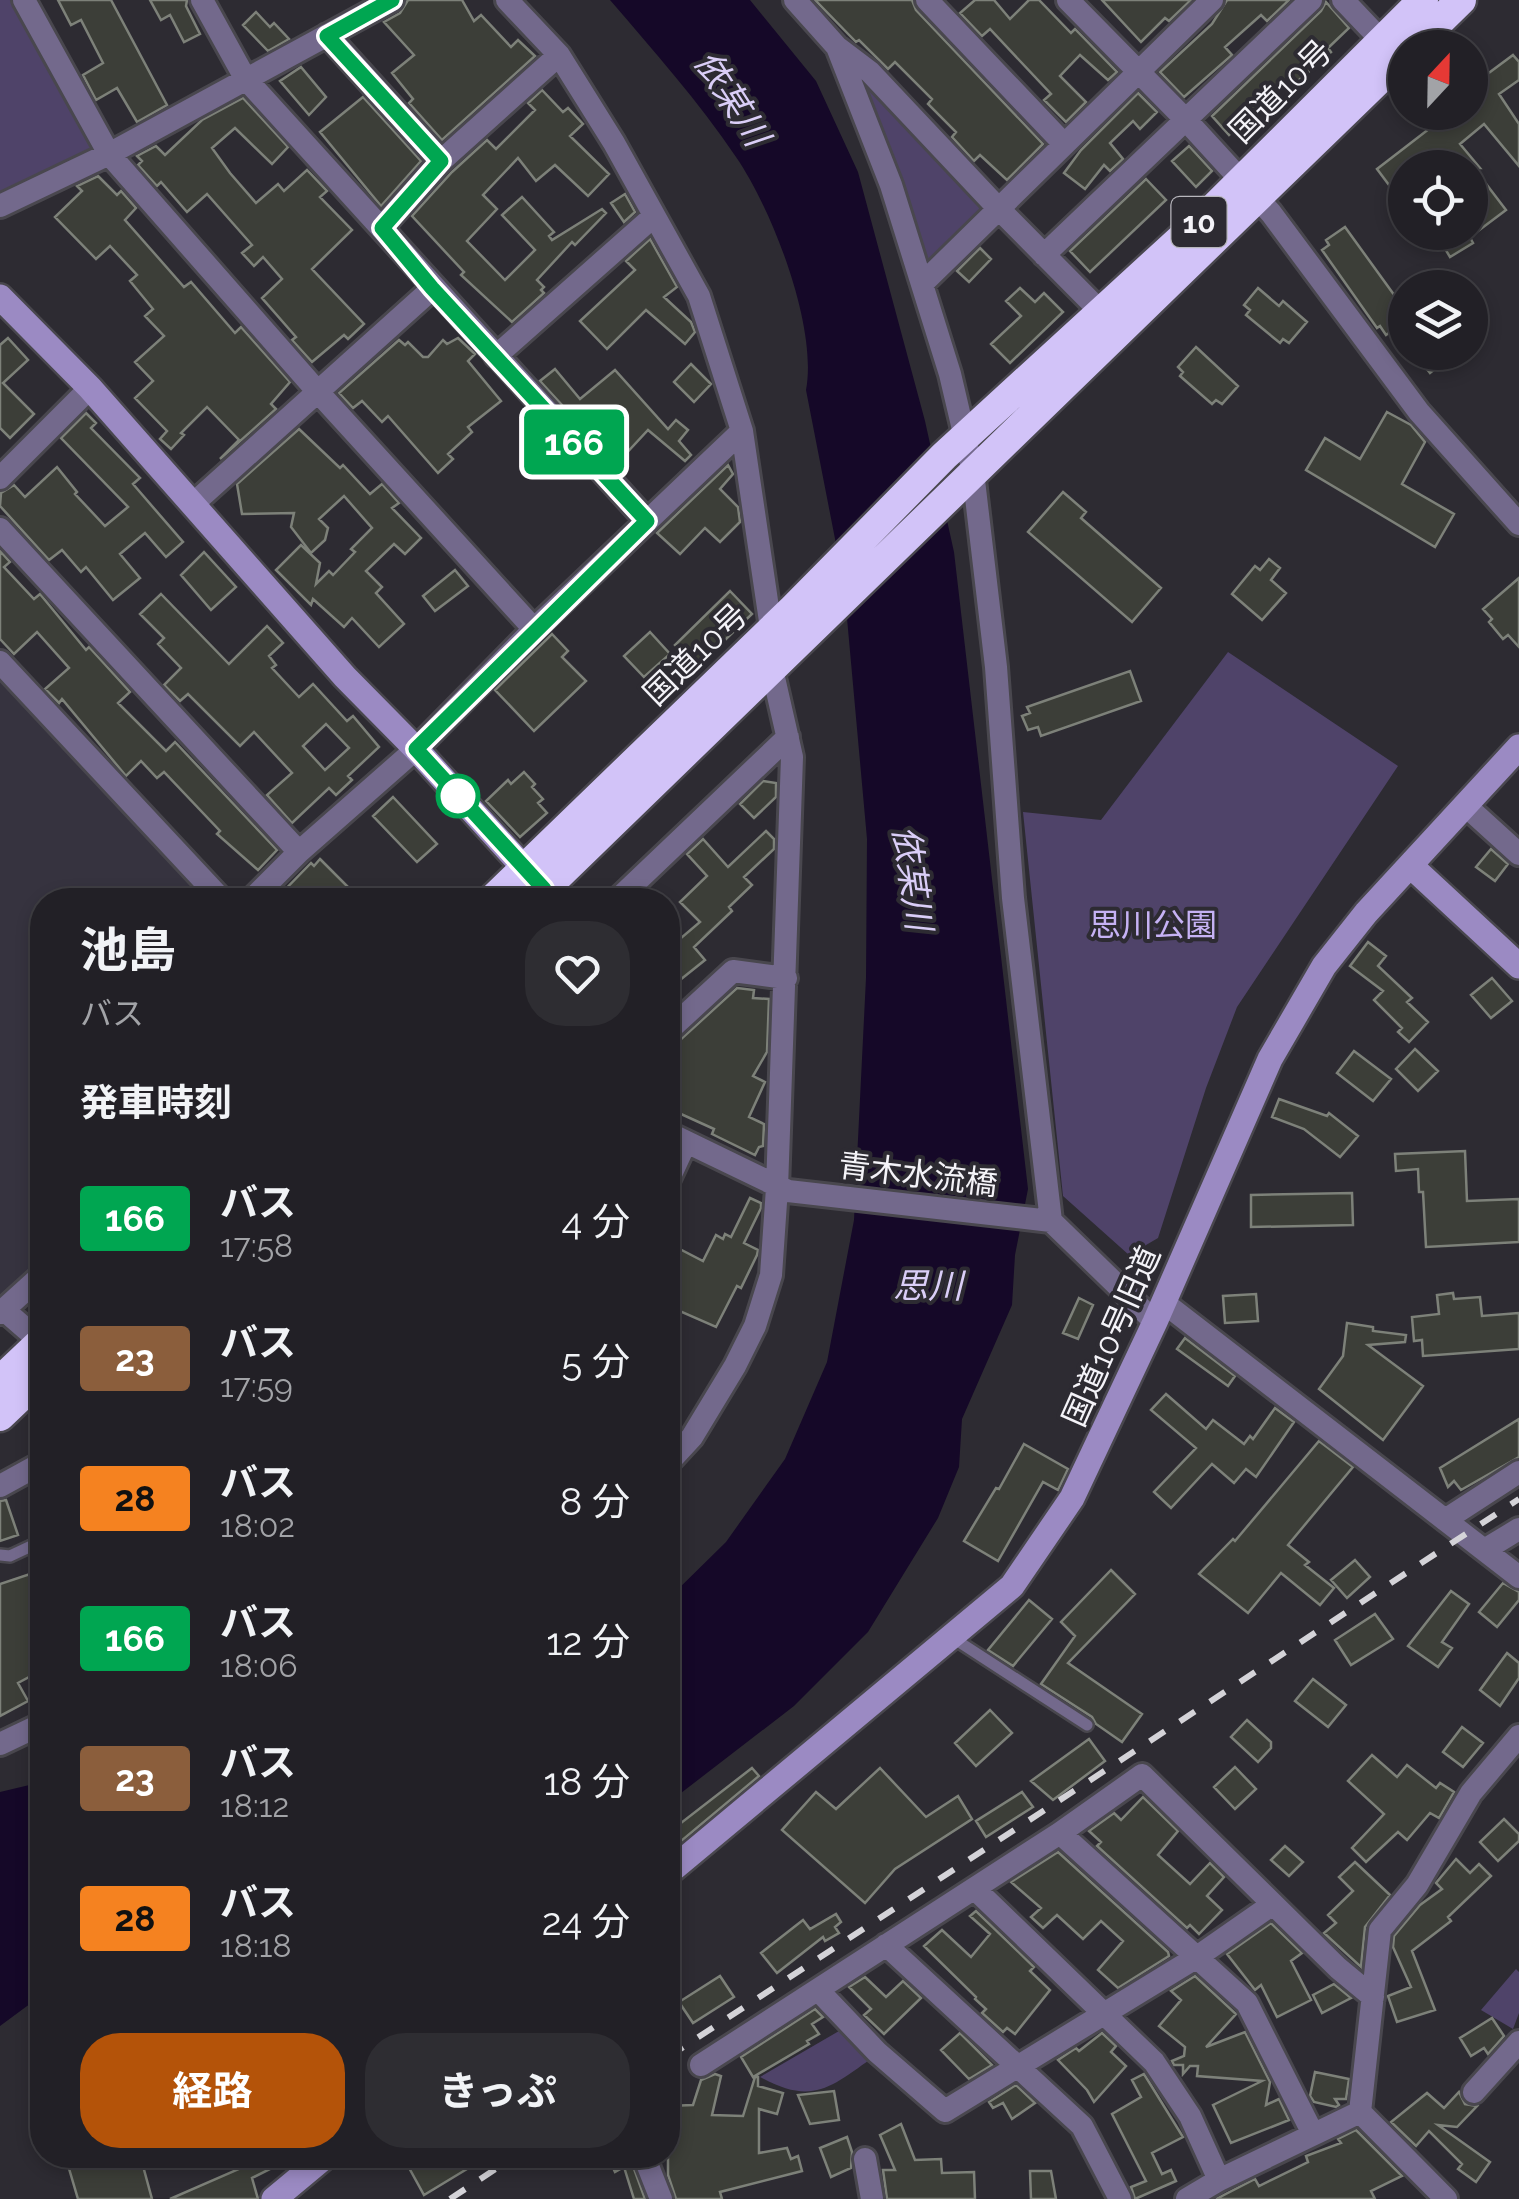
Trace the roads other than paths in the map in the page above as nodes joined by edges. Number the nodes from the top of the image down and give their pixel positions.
1 (24, 0) edge
2 (202, 0) edge
3 (392, 0) edge
4 (507, 0) edge
5 (796, 0) edge
6 (926, 0) edge
7 (1068, 0) edge
8 (1310, 0) edge
9 (1344, 0) edge
10 (1424, 0) edge
11 (1462, 0) edge
12 (1210, 1) edge
13 (1404, 30) edge
14 (1431, 30) edge
15 (327, 36) junction
16 (1388, 42) edge
17 (837, 47) junction
18 (1388, 52) edge
19 (559, 55) junction
20 (1138, 73) junction
21 (245, 78) junction
22 (1186, 120) junction
23 (1063, 143) junction
24 (109, 154) junction
25 (441, 161) junction
26 (1249, 189) junction
27 (0, 206) edge
28 (998, 208) junction
29 (654, 216) junction
30 (382, 228) junction
31 (1044, 255) junction
32 (922, 284) junction
33 (432, 288) junction
34 (0, 296) edge
35 (1100, 311) junction
36 (496, 356) junction
37 (90, 388) junction
38 (318, 392) junction
39 (742, 431) junction
40 (955, 446) junction
41 (0, 478) edge
42 (965, 481) junction
43 (192, 504) junction
44 (647, 521) junction
45 (1519, 524) edge
46 (0, 529) edge
47 (792, 622) junction
48 (534, 629) junction
49 (0, 662) edge
50 (772, 670) junction
51 (788, 738) junction
52 (1519, 747) edge
53 (416, 749) junction
54 (1466, 806) junction
55 (300, 852) junction
56 (1519, 854) edge
57 (1411, 866) junction
58 (533, 886) edge
59 (211, 888) edge
60 (263, 888) edge
61 (630, 888) edge
62 (1519, 966) edge
63 (786, 978) junction
64 (680, 1020) edge
65 (680, 1139) edge
66 (783, 1190) junction
67 (1046, 1222) junction
68 (30, 1286) edge
69 (2, 1311) edge
70 (1159, 1312) junction
71 (30, 1333) edge
72 (30, 1353) edge
73 (0, 1381) edge
74 (30, 1387) edge
75 (0, 1416) edge
76 (680, 1450) edge
77 (30, 1470) edge
78 (1519, 1472) edge
79 (0, 1486) edge
80 (1444, 1520) junction
81 (1519, 1529) edge
82 (30, 1547) edge
83 (1486, 1549) junction
84 (0, 1555) edge
85 (1519, 1576) edge
86 (952, 1638) junction
87 (1087, 1726) dead end
88 (30, 1730) edge
89 (1519, 1736) edge
90 (0, 1744) edge
91 (1060, 1832) junction
92 (680, 1863) edge
93 (975, 1888) junction
94 (1273, 1904) junction
95 (886, 1945) junction
96 (1197, 1957) junction
97 (818, 1990) junction
98 (1372, 1997) junction
99 (1105, 2011) junction
100 (1519, 2042) edge
101 (701, 2065) dead end
102 (1020, 2067) junction
103 (1474, 2092) dead end
104 (1360, 2112) junction
105 (1313, 2134) junction
106 (864, 2159) dead end
107 (311, 2168) edge
108 (649, 2168) edge
109 (1219, 2180) junction
110 (1436, 2196) edge
111 (274, 2199) edge
112 (661, 2199) edge
113 (872, 2199) edge
114 (1120, 2199) edge
115 (1187, 2199) edge

1 - 24 street
2 - 21 street
3 - 15 street
4 - 19 street
5 - 17 street
6 - 23 street
7 - 20 street
8 - 22 street
9 - 16 street
10 - 13 highway, 国道10号 / 10
11 - 14 highway
12 - 20 street
15 - 21 street
15 - 25 street
17 - 28 street
17 - 32 street
18 - 26 highway, 国道10号 / 10
19 - 25 street
19 - 29 street
20 - 22 street
20 - 23 street
21 - 24 street
21 - 30 street
22 - 26 street
22 - 31 street
23 - 28 street
24 - 27 street
24 - 38 street
25 - 30 street
26 - 35 highway, 国道10号 / 10
26 - 42 highway, 国道10号 / 10
26 - 45 street
28 - 31 street
28 - 32 street
29 - 36 street
29 - 39 street
30 - 33 street
31 - 35 street
32 - 40 street
33 - 36 street
33 - 38 street
34 - 37 street
35 - 40 highway, 国道10号 / 10
36 - 44 street
37 - 41 street
37 - 43 street
38 - 43 street
38 - 48 street
39 - 44 street
39 - 47 street
40 - 42 street
40 - 47 highway, 国道10号 / 10
42 - 47 highway, 国道10号 / 10
42 - 67 street
43 - 53 street
44 - 48 street
46 - 55 street
47 - 50 highway, 国道10号 / 10
47 - 58 highway, 国道10号 / 10
48 - 53 street
49 - 59 street
50 - 51 street
50 - 58 highway, 国道10号 / 10
51 - 61 street
51 - 63 street
52 - 54 street, 国道10号旧道
53 - 55 street
53 - 58 street
54 - 56 street
54 - 57 street, 国道10号旧道
55 - 60 street
57 - 62 street
57 - 70 street, 国道10号旧道
63 - 64 street
63 - 66 street
65 - 66 street, 青木水流橋
66 - 67 street, 青木水流橋
66 - 76 street
67 - 70 street
68 - 69 street
69 - 71 street
70 - 80 street
70 - 86 street, 国道10号旧道
72 - 73 highway
74 - 75 highway
77 - 79 street
78 - 80 street
80 - 83 street
81 - 83 street
82 - 84 lane
83 - 85 street
86 - 87 lane
86 - 92 street, 国道10号旧道
88 - 90 street
89 - 98 street
91 - 93 street
91 - 94 street
91 - 96 street
93 - 95 street
93 - 99 street
94 - 96 street
94 - 98 street
95 - 97 street
95 - 102 street
96 - 99 street
96 - 105 street
97 - 101 street
97 - 102 street
98 - 104 street
99 - 102 street
99 - 109 street
100 - 103 street
102 - 114 street
104 - 105 street
104 - 110 street
105 - 109 street
106 - 113 street
107 - 111 street
108 - 112 street
109 - 115 street

